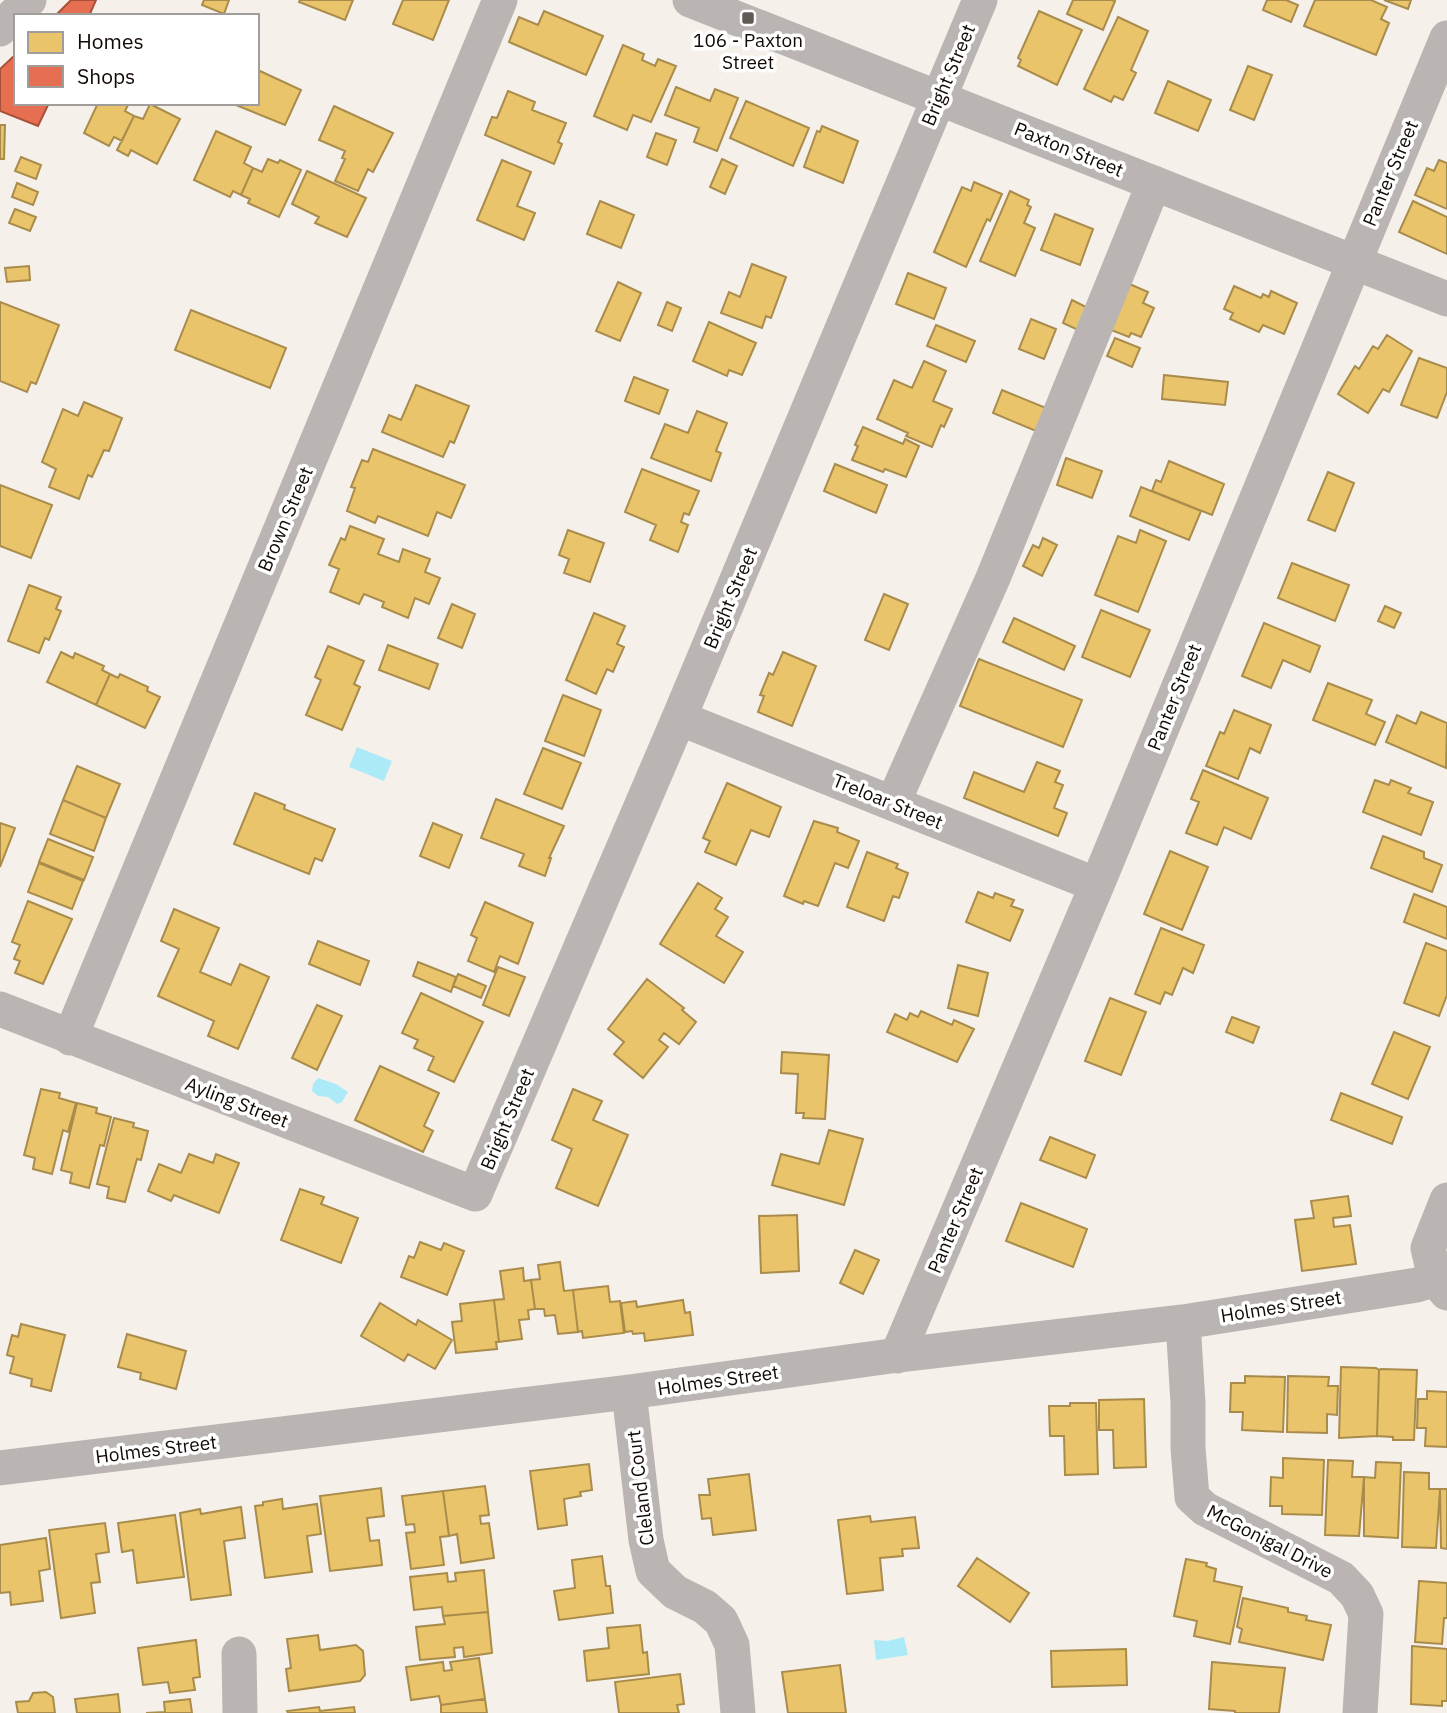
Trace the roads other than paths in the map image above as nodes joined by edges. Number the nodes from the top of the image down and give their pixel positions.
1 (29, 0) edge
2 (500, 0) edge
3 (690, 0) edge
4 (980, 0) edge
5 (15, 14) edge
6 (14, 15) edge
7 (0, 29) edge
8 (1447, 38) edge
9 (939, 97) junction
10 (1154, 183) junction
11 (1353, 262) junction
12 (1447, 299) edge
13 (680, 718) junction
14 (893, 803) junction
15 (1097, 885) junction
16 (0, 1009) edge
17 (70, 1038) junction
18 (475, 1194) joint
19 (1447, 1200) edge
20 (1441, 1286) edge
21 (1183, 1322) junction
22 (897, 1356) junction
23 (629, 1392) junction
24 (0, 1468) edge
25 (239, 1654) dead end
26 (240, 1713) edge
27 (738, 1713) edge
28 (1360, 1713) edge

1 - 5 street
2 - 17 street, Brown Street
3 - 9 street, Paxton Street
4 - 9 street, Bright Street
6 - 7 street
8 - 11 street, Panter Street
9 - 10 street, Paxton Street
9 - 13 street, Bright Street
10 - 11 street, Paxton Street
10 - 14 street
11 - 12 street, Paxton Street
11 - 15 street, Panter Street
13 - 14 street, Treloar Street
13 - 18 street, Bright Street
14 - 15 street, Treloar Street
15 - 22 street, Panter Street
16 - 17 street, Ayling Street
17 - 18 street, Ayling Street
19 - 20 street
20 - 21 street, Holmes Street
21 - 22 street, Holmes Street
21 - 28 street, McGonigal Drive
22 - 23 street, Holmes Street
23 - 24 street, Holmes Street
23 - 27 street, Cleland Court
25 - 26 street

